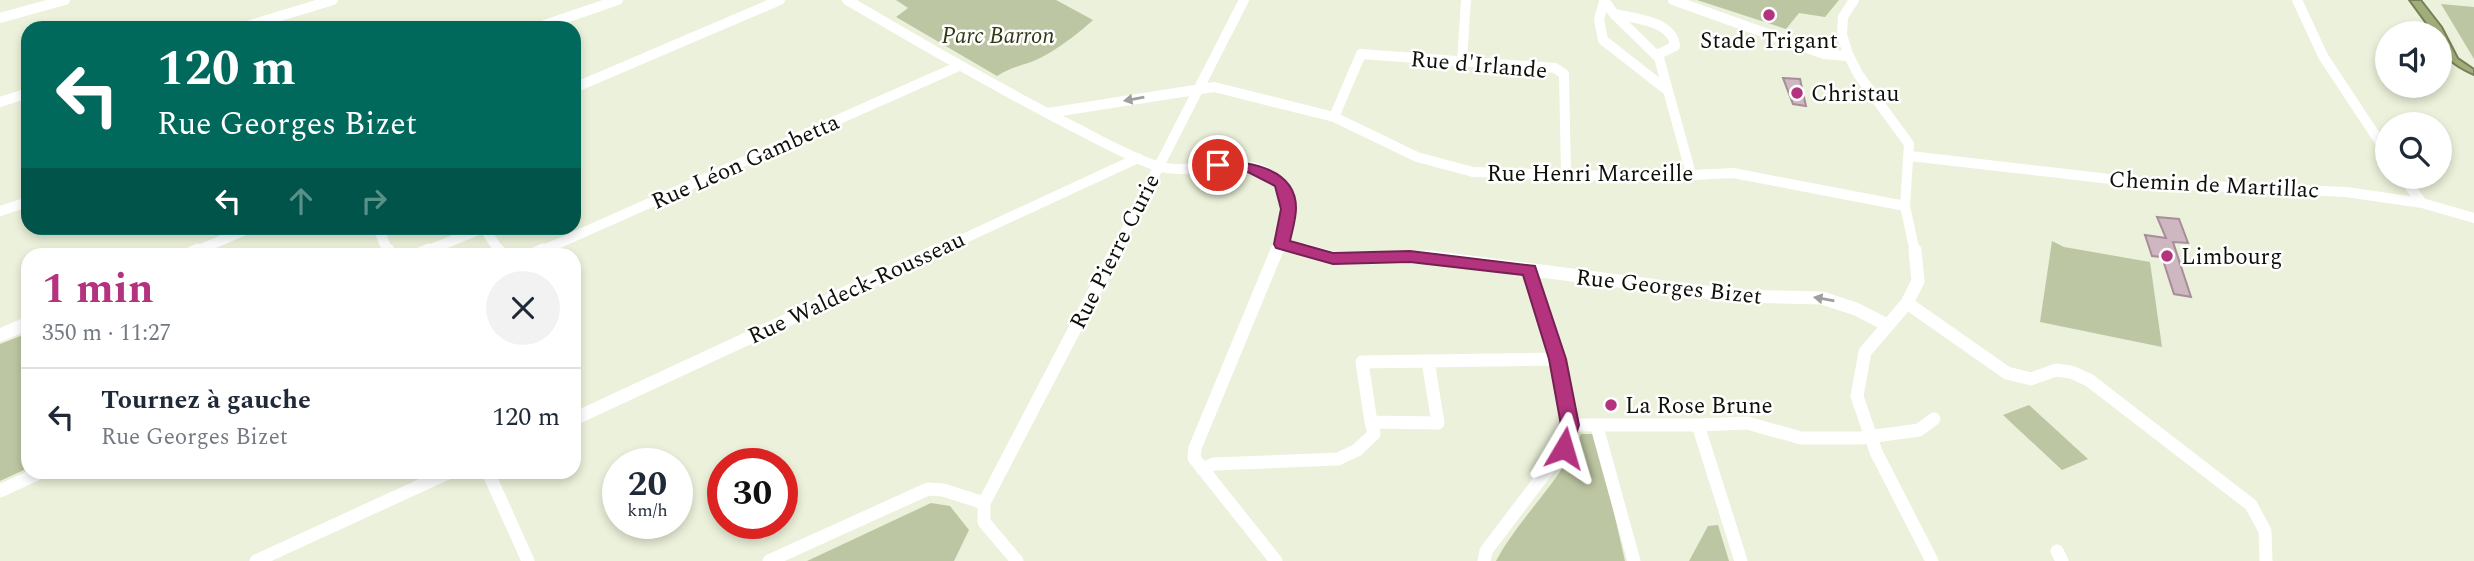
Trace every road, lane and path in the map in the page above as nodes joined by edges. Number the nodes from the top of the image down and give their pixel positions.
1 (65, 0) edge
2 (333, 0) edge
3 (618, 0) edge
4 (779, 0) edge
5 (847, 0) edge
6 (1244, 0) edge
7 (1466, 0) edge
8 (1673, 0) edge
9 (1854, 0) edge
10 (2297, 0) edge
11 (1604, 1) edge
12 (1614, 14) junction
13 (0, 18) edge
14 (264, 21) edge
15 (556, 21) edge
16 (1657, 55) junction
17 (1847, 56) junction
18 (1462, 61) junction
19 (960, 66) junction
20 (581, 85) edge
21 (1201, 88) junction
22 (1667, 90) junction
23 (21, 95) edge
24 (0, 102) edge
25 (1047, 114) junction
26 (1334, 117) junction
27 (2375, 135) edge
28 (1910, 156) junction
29 (1138, 158) junction
30 (1158, 166) junction
31 (1691, 174) junction
32 (1566, 175) junction
33 (2412, 189) edge
34 (2422, 203) junction
35 (21, 204) edge
36 (1906, 206) junction
37 (0, 211) edge
38 (2474, 218) edge
39 (581, 233) edge
40 (234, 235) edge
41 (466, 235) edge
42 (578, 235) edge
43 (1281, 244) junction
44 (204, 248) edge
45 (435, 248) edge
46 (548, 248) edge
47 (1529, 270) junction
48 (1908, 303) junction
49 (1886, 325) junction
50 (21, 326) edge
51 (0, 335) edge
52 (1558, 359) junction
53 (1428, 361) junction
54 (581, 416) edge
55 (1934, 419) dead end
56 (1371, 422) junction
57 (1570, 425) junction
58 (1698, 425) junction
59 (1597, 427) junction
60 (1870, 435) junction
61 (1202, 469) junction
62 (26, 479) edge
63 (435, 479) edge
64 (491, 479) edge
65 (0, 491) edge
66 (984, 503) junction
67 (256, 561) edge
68 (528, 561) edge
69 (769, 561) edge
70 (1017, 561) edge
71 (1276, 561) edge
72 (1484, 561) edge
73 (1634, 561) edge
74 (1741, 561) edge
75 (1932, 561) edge
76 (2266, 561) edge

1 - 13 street
2 - 14 street
3 - 15 street
4 - 20 street
5 - 19 street
6 - 21 street, Rue Pierre Curie
7 - 18 street
8 - 17 street
9 - 17 street
10 - 27 street
11 - 12 street
11 - 22 street
12 - 16 street
12 - 16 street
16 - 22 street
17 - 28 street
18 - 26 street, Rue d'Irlande
18 - 32 street, Rue d'Irlande
19 - 25 street
19 - 39 street, Rue Léon Gambetta
21 -> 25 street, Rue Henri Marceille
21 - 26 street, Rue Henri Marceille
21 - 30 street, Rue Pierre Curie
22 - 31 street
23 - 24 street
25 - 29 street
26 - 32 street, Rue Henri Marceille
28 - 34 street, Chemin de Martillac
28 - 36 street
29 - 30 street
29 - 54 street, Rue Waldeck-Rousseau
30 - 43 street
30 - 66 street, Rue Pierre Curie
31 - 32 street, Rue Henri Marceille
31 - 36 street, Rue Henri Marceille
33 - 34 street
34 - 38 street, Chemin de Martillac
35 - 37 street
36 - 48 street
40 - 44 street
41 - 45 street
42 - 46 street, Rue Léon Gambetta
43 - 47 street, Rue Georges Bizet
43 - 61 street
49 -> 47 street, Rue Georges Bizet
47 - 52 street
48 - 49 street
48 - 76 street
49 - 60 street
50 - 51 street
52 - 53 street
52 - 57 street
53 - 56 street
53 - 56 street
55 - 60 street
56 - 61 street
57 - 59 street
57 - 72 street
58 - 59 street
58 - 60 street
58 - 74 street
59 - 73 street
60 - 75 street
61 - 71 street
62 - 65 street
63 - 67 street
64 - 68 street
66 - 69 street
66 - 70 street, Rue Pierre Curie

